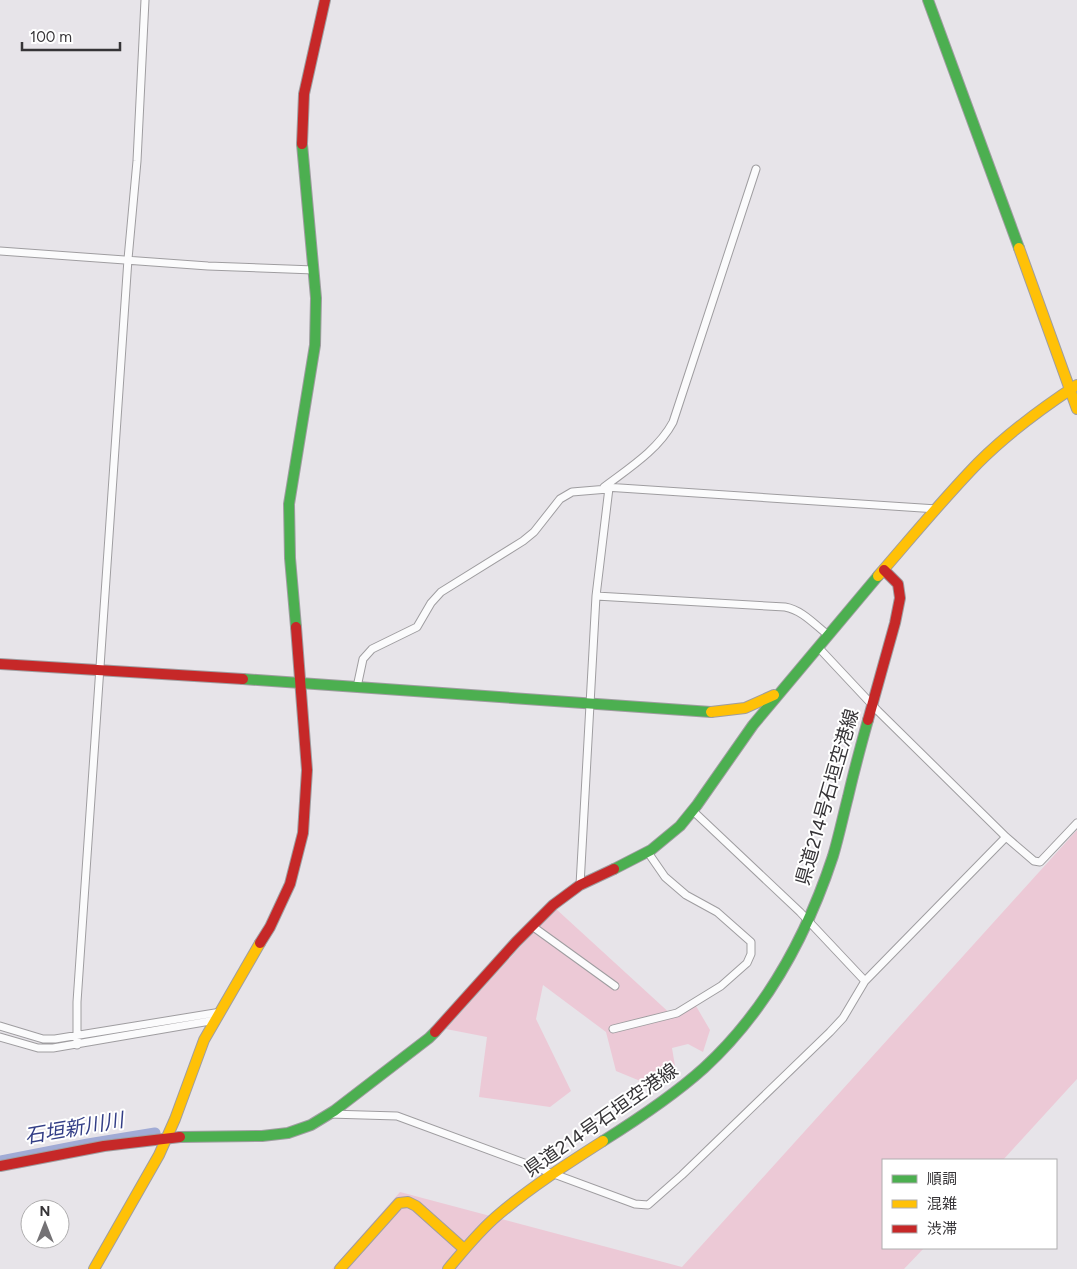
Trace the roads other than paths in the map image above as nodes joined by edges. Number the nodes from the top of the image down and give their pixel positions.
1 (145, 0) edge
2 (325, 0) edge
3 (928, 0) edge
4 (756, 169) dead end
5 (0, 251) edge
6 (128, 259) junction
7 (314, 270) junction
8 (1073, 387) edge
9 (1077, 409) edge
10 (606, 488) junction
11 (937, 509) junction
12 (884, 570) junction
13 (596, 596) junction
14 (828, 636) junction
15 (818, 647) junction
16 (0, 664) edge
17 (101, 670) junction
18 (301, 683) junction
19 (356, 687) junction
20 (782, 690) junction
21 (589, 704) junction
22 (872, 704) junction
23 (692, 810) junction
24 (1077, 823) edge
25 (1006, 837) junction
26 (647, 850) junction
27 (580, 885) junction
28 (808, 921) junction
29 (532, 926) junction
30 (865, 981) junction
31 (615, 986) dead end
32 (218, 1016) junction
33 (0, 1026) edge
34 (613, 1028) dead end
35 (76, 1036) junction
36 (0, 1037) edge
37 (77, 1045) junction
38 (328, 1114) junction
39 (167, 1138) junction
40 (0, 1166) edge
41 (553, 1175) junction
42 (463, 1248) junction
43 (94, 1269) edge
44 (340, 1269) edge
45 (448, 1269) edge

1 - 6 street
2 - 7 street
3 - 8 street
4 - 10 street
5 - 6 street
6 - 7 street
6 - 17 street
7 - 18 street
8 - 9 street
8 - 11 street
10 - 11 street
10 - 13 street
10 - 19 street
11 - 12 street
12 - 14 street
12 - 22 street, 県道214号石垣空港線
13 - 14 street
13 - 21 street
14 - 15 street
15 - 20 street
15 - 22 street
16 - 17 street
17 - 18 street
17 - 35 street
18 - 19 street
18 - 32 street
19 - 21 street
20 - 21 street
20 - 23 street
21 - 27 street
22 - 25 street
22 - 28 street, 県道214号石垣空港線
23 - 26 street
23 - 28 street
24 - 25 street
25 - 30 street
26 - 27 street
26 - 34 street
27 - 29 street
28 - 30 street
28 - 41 street, 県道214号石垣空港線
29 - 31 street
29 - 38 street
30 - 41 street
32 - 35 street
32 - 37 street
32 - 39 street
33 - 35 street
35 - 37 street
36 - 37 street
38 - 39 street
38 - 41 street
39 - 40 street
39 - 43 street
41 - 42 street, 県道214号石垣空港線
42 - 44 street
42 - 45 street, 県道214号石垣空港線

